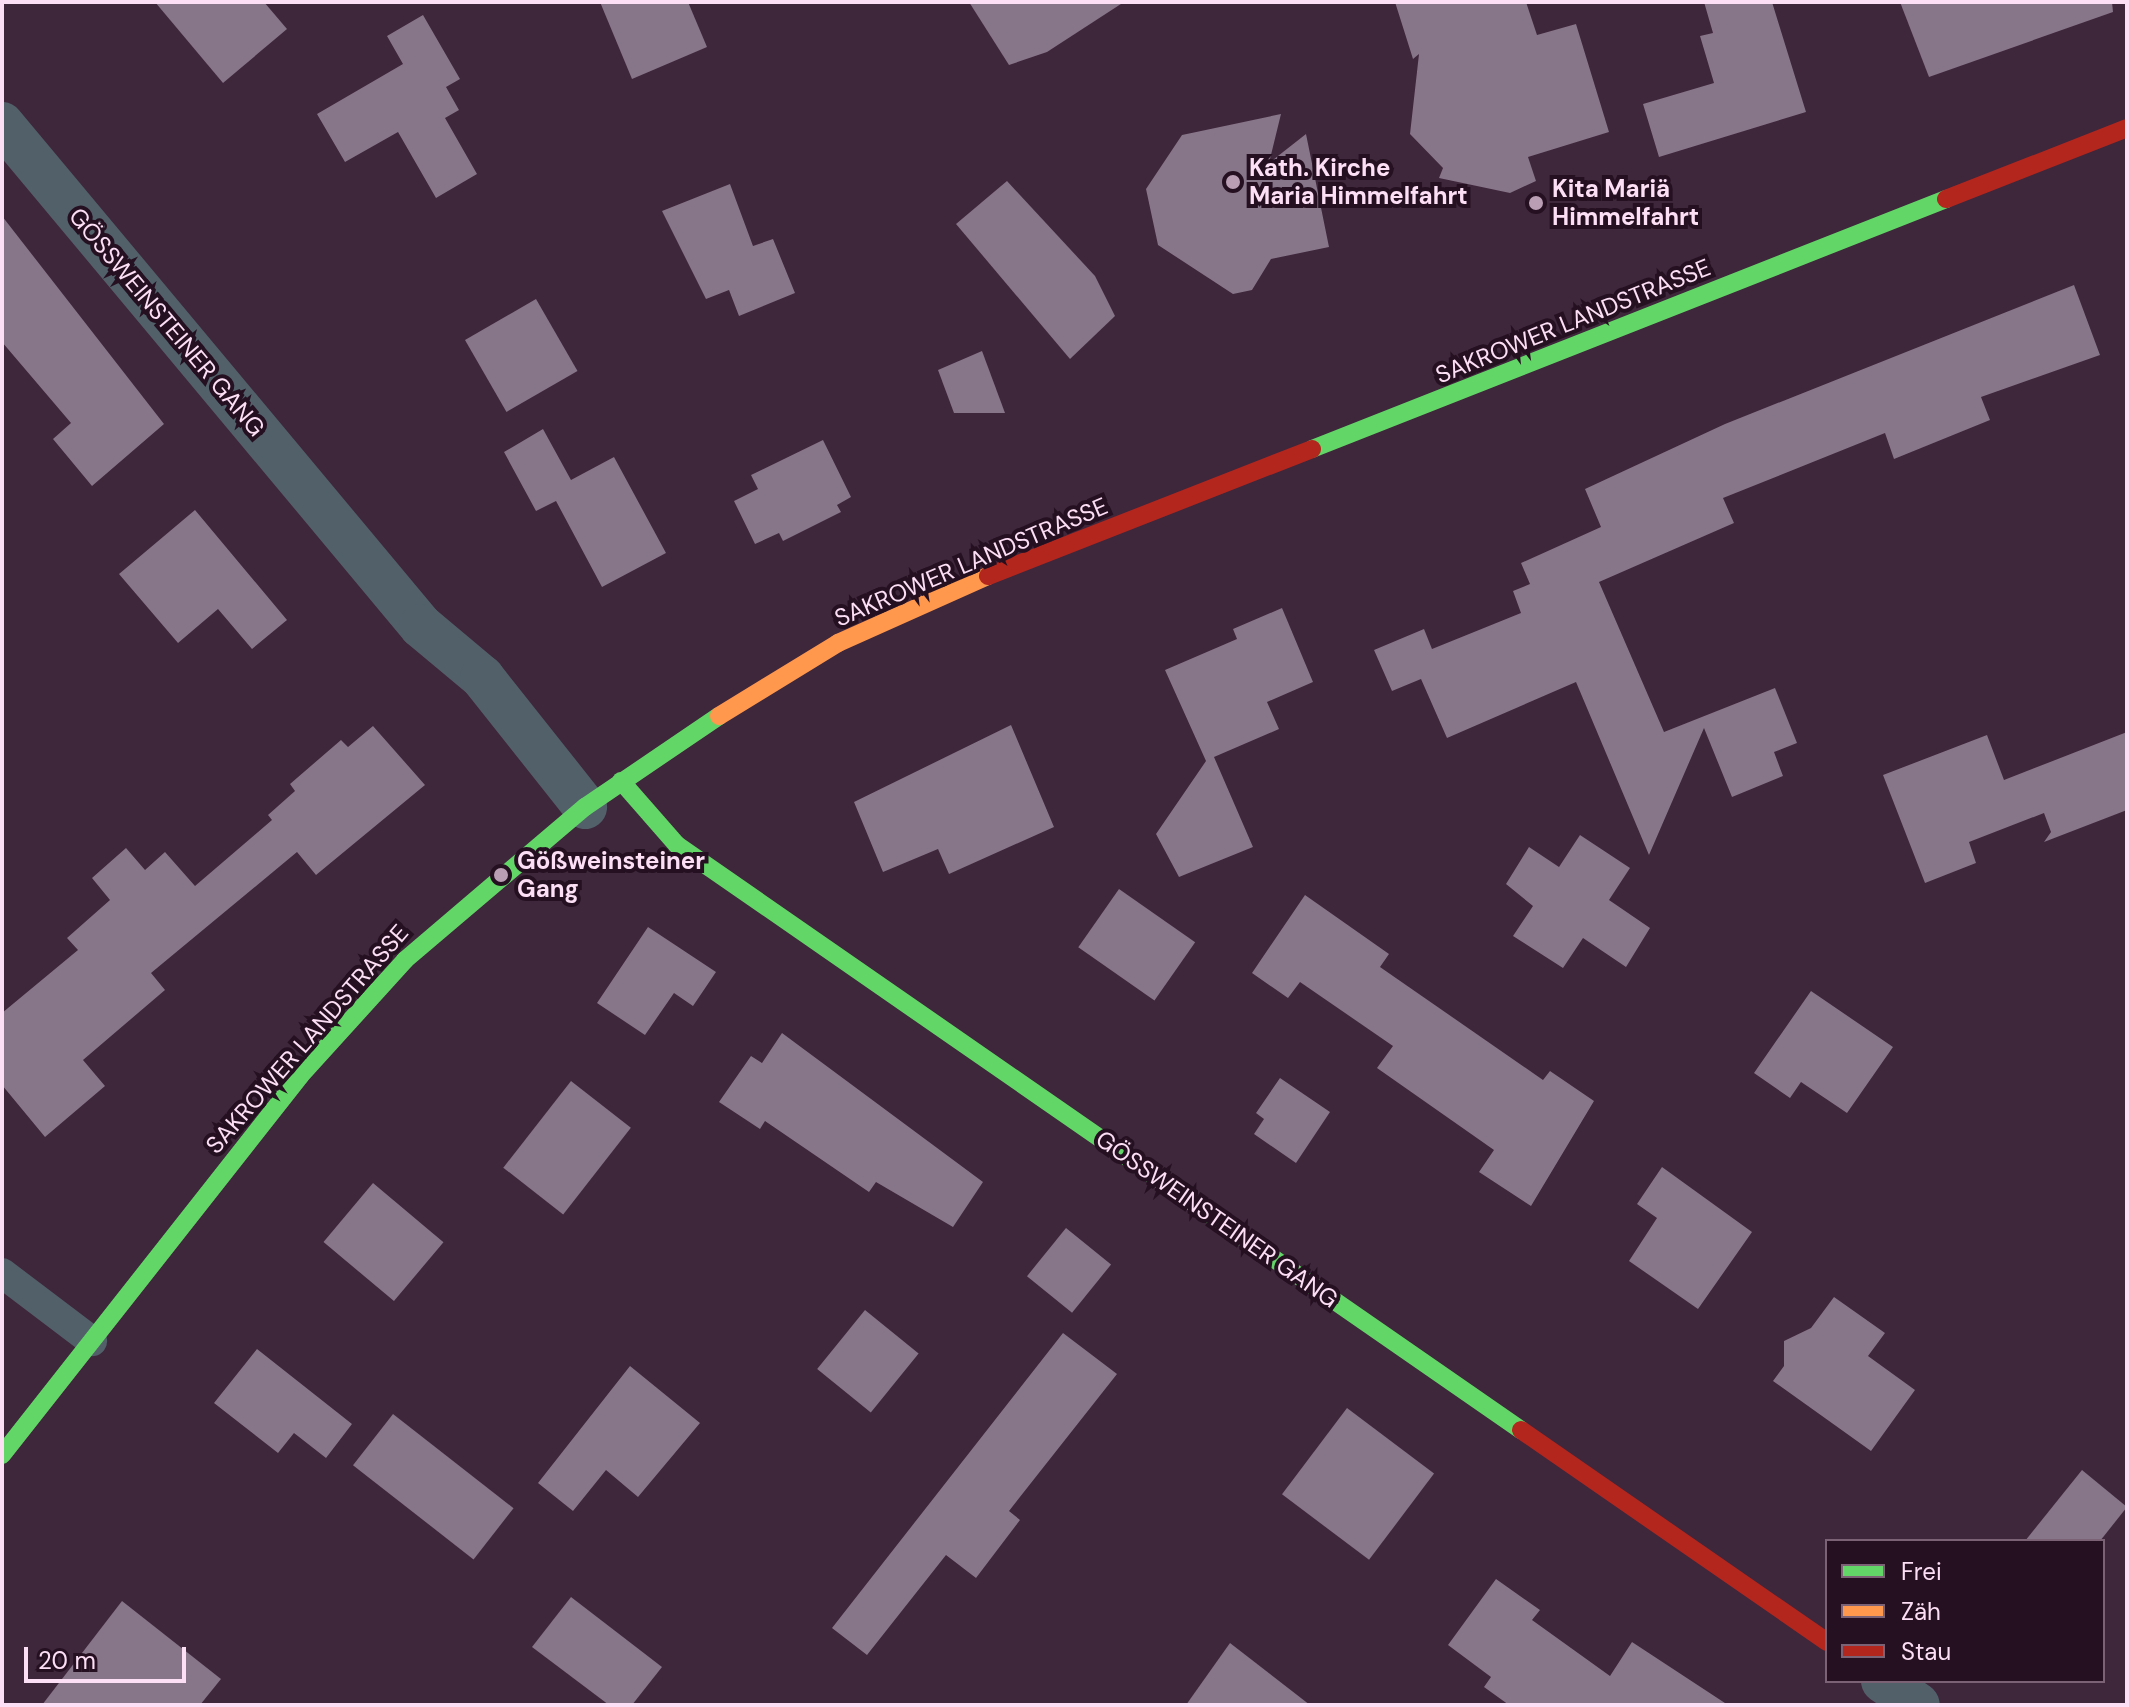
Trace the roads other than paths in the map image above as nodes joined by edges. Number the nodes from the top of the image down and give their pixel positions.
1 (2, 124) edge
2 (2127, 128) edge
3 (621, 781) junction
4 (585, 807) junction
5 (2, 1273) edge
6 (92, 1341) junction
7 (2, 1455) edge
8 (1825, 1641) edge
9 (1886, 1683) edge
10 (1918, 1705) edge

1 - 4 street, GÖSSWEINSTEINER GANG
2 - 3 street, SAKROWER LANDSTRASSE
3 - 4 street, SAKROWER LANDSTRASSE
3 - 8 street, GÖSSWEINSTEINER GANG
4 - 6 street, SAKROWER LANDSTRASSE
5 - 6 lane
6 - 7 street, SAKROWER LANDSTRASSE
9 - 10 street

